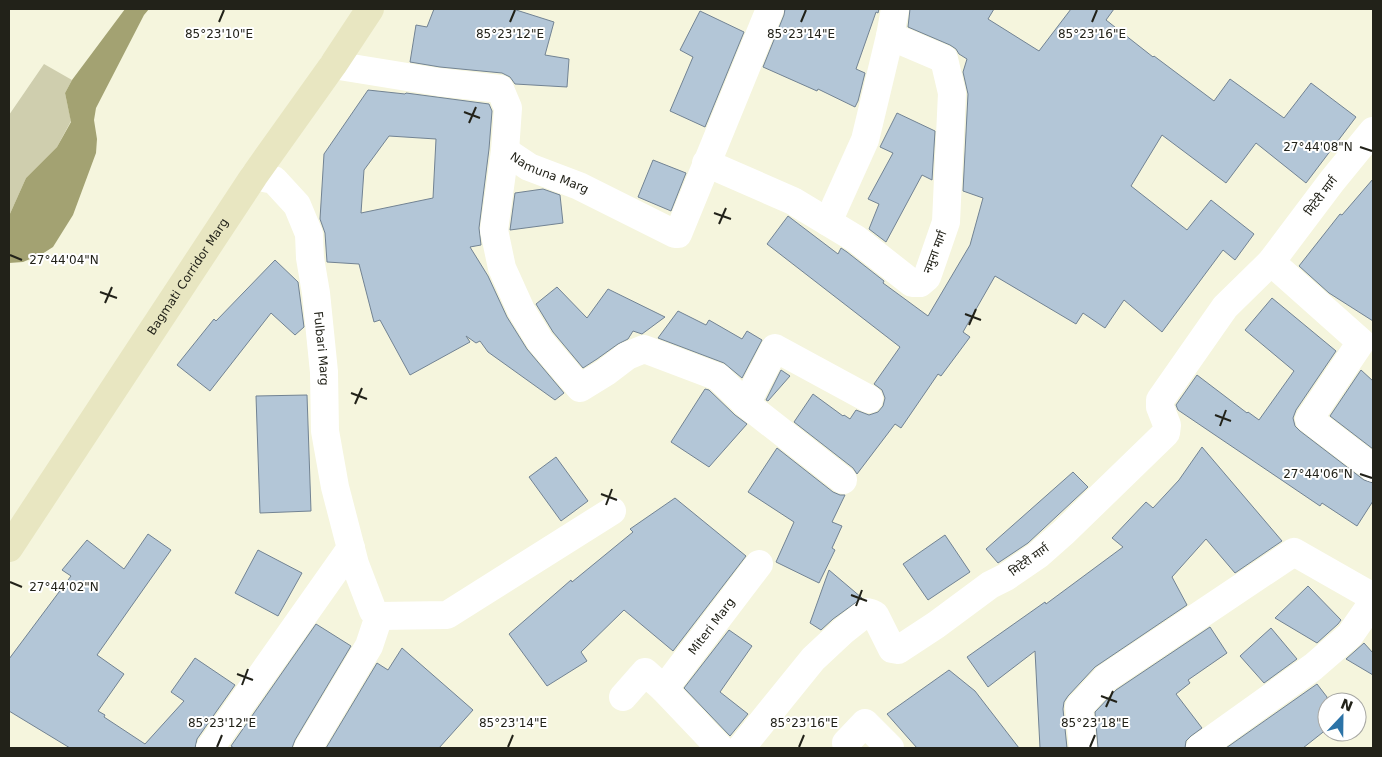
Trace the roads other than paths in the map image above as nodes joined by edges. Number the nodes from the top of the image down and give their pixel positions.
1 (370, 9) edge
2 (770, 9) edge
3 (895, 9) edge
4 (890, 36) junction
5 (333, 65) junction
6 (1373, 131) edge
7 (505, 152) junction
8 (706, 163) junction
9 (254, 176) junction
10 (828, 222) junction
11 (1271, 262) junction
12 (1367, 343) edge
13 (869, 399) dead end
14 (746, 404) junction
15 (1373, 468) edge
16 (843, 480) dead end
17 (612, 512) dead end
18 (9, 548) edge
19 (350, 548) junction
20 (759, 564) dead end
21 (1373, 597) edge
22 (1373, 602) edge
23 (379, 616) junction
24 (664, 688) junction
25 (623, 697) dead end
26 (846, 743) dead end
27 (210, 748) edge
28 (308, 748) edge
29 (720, 748) edge
30 (741, 748) edge
31 (890, 748) edge
32 (1083, 748) edge
33 (1200, 748) edge

1 - 5 street, Bagmati Corridor Marg
2 - 8 street, Namuna Marg
3 - 4 street
4 - 10 street
4 - 10 street, नमुना मार्ग
5 - 7 street
5 - 9 street, Bagmati Corridor Marg
6 - 11 street, मिटेरी मार्ग
7 - 8 street, Namuna Marg
7 - 14 street, Namuna Marg
8 - 10 street, नमुना मार्ग
9 - 18 street, Bagmati Corridor Marg
9 - 19 street, Fulbari Marg
11 - 12 street
11 - 30 street, मिटेरी मार्ग
12 - 15 street
13 - 14 street
14 - 16 street, Namuna Marg
17 - 23 street
19 - 23 street, Fulbari Marg
19 - 27 street
20 - 24 street, Miteri Marg
21 - 32 street
22 - 33 street
23 - 28 street
24 - 25 street
24 - 29 street
26 - 31 street

